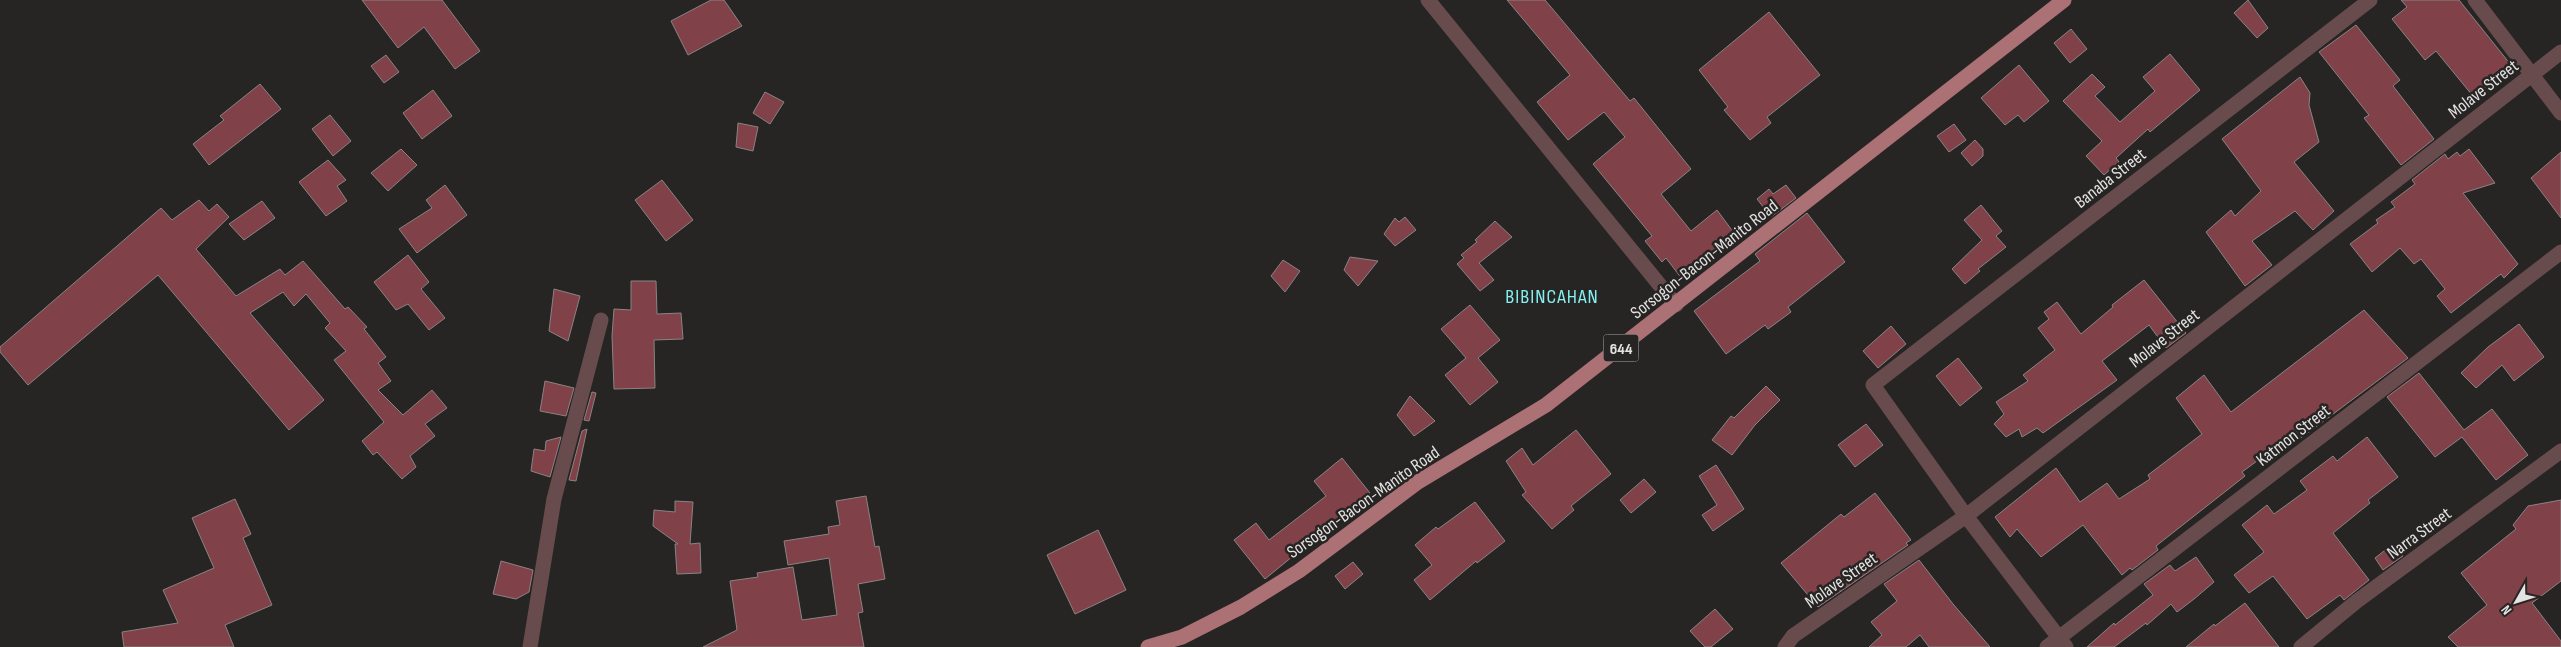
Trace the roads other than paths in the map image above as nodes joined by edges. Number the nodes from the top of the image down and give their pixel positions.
1 (1428, 0) edge
2 (2064, 0) edge
3 (2370, 0) edge
4 (2475, 0) edge
5 (1439, 7) edge
6 (2561, 52) edge
7 (2532, 74) junction
8 (2561, 113) edge
9 (2561, 252) edge
10 (1676, 305) junction
11 (601, 320) dead end
12 (2561, 451) edge
13 (1966, 516) junction
14 (2057, 644) edge
15 (530, 647) edge
16 (1148, 647) edge
17 (1785, 647) edge
18 (2300, 647) edge

1 - 5 street
2 - 10 main road, Sorsogon-Bacon-Manito Road / 644
3 - 13 street, Banaba Street
4 - 7 street
5 - 10 street
6 - 7 street, Molave Street
7 - 8 street
7 - 13 street, Molave Street
9 - 14 street, Katmon Street
10 - 16 main road, Sorsogon-Bacon-Manito Road / 644
11 - 15 street
12 - 18 street, Narra Street
13 - 14 street
13 - 17 street, Molave Street

